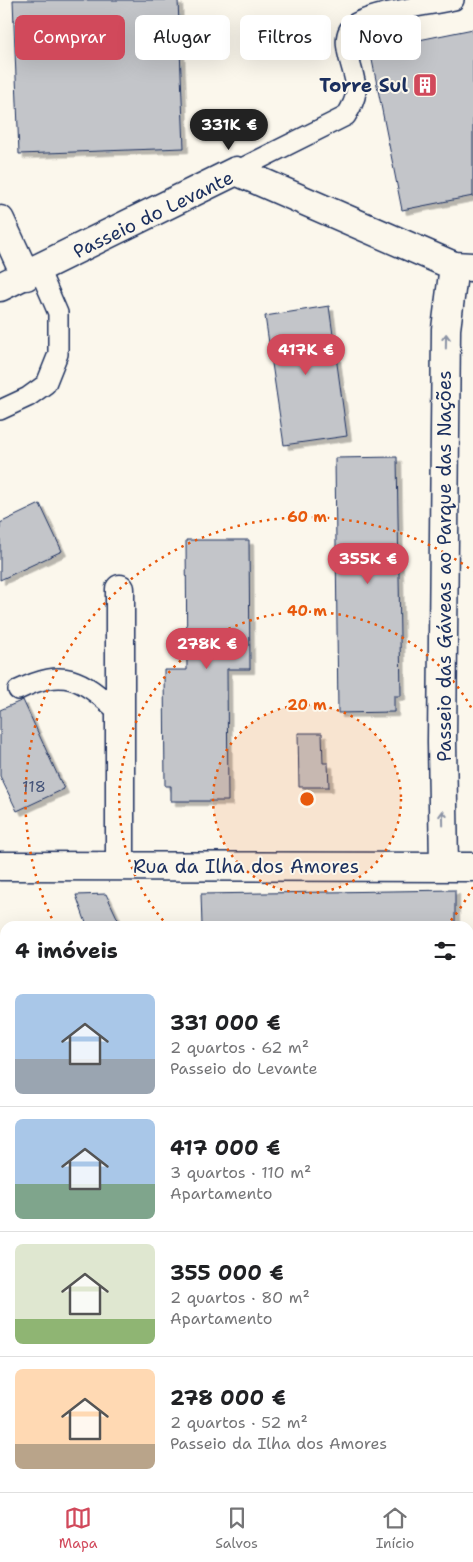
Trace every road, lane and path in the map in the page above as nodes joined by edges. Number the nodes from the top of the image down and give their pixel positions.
1 (454, 0) edge
2 (236, 171) junction
3 (0, 220) edge
4 (464, 267) edge
5 (32, 272) junction
6 (0, 287) edge
7 (0, 410) edge
8 (120, 589) dead end
9 (18, 690) dead end
10 (120, 713) junction
11 (120, 866) junction
12 (444, 867) junction
13 (473, 867) edge
14 (7, 870) edge

1 - 2 lane
2 - 4 street, Passeio do Levante
2 - 5 street, Passeio do Levante
3 - 5 street
12 -> 4 street, Passeio das Gáveas ao Parque das Nações
5 - 6 street, Passeio do Levante
5 - 7 lane
8 - 10 street
9 - 10 lane
10 - 11 street
11 - 12 street, Rua da Ilha dos Amores
11 - 14 street, Rua da Ilha dos Amores
12 - 13 street, Rua da Ilha dos Amores

